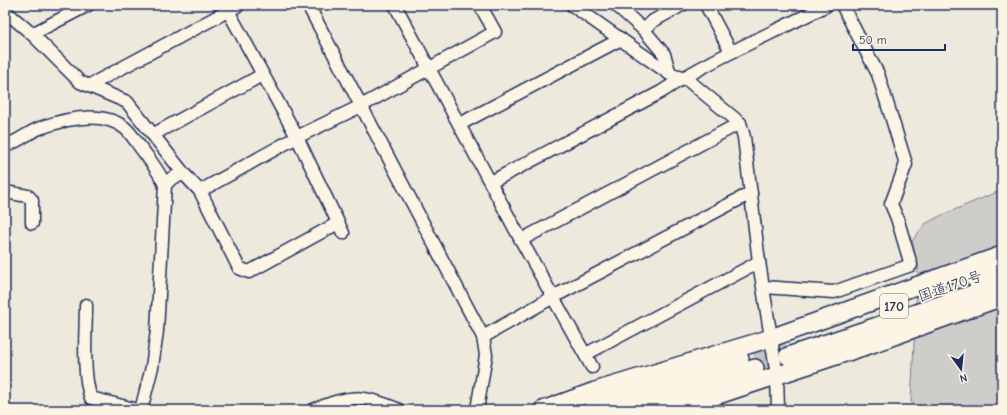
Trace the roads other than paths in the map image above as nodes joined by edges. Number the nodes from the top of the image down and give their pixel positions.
1 (88, 5) edge
2 (308, 5) edge
3 (395, 5) edge
4 (480, 5) edge
5 (572, 5) edge
6 (616, 5) edge
7 (682, 5) edge
8 (706, 5) edge
9 (828, 5) edge
10 (842, 5) edge
11 (231, 7) edge
12 (811, 9) edge
13 (5, 11) edge
14 (644, 30) junction
15 (32, 34) junction
16 (621, 39) junction
17 (731, 52) junction
18 (429, 69) junction
19 (670, 74) junction
20 (262, 75) junction
21 (684, 77) junction
22 (90, 85) junction
23 (361, 106) junction
24 (740, 123) junction
25 (460, 124) junction
26 (154, 134) junction
27 (297, 137) junction
28 (5, 146) edge
29 (184, 174) junction
30 (491, 182) junction
31 (165, 185) junction
32 (200, 191) junction
33 (5, 192) edge
34 (751, 192) junction
35 (32, 223) dead end
36 (521, 240) junction
37 (1002, 255) edge
38 (759, 262) junction
39 (1002, 268) edge
40 (1002, 284) edge
41 (764, 287) junction
42 (553, 297) junction
43 (1002, 297) edge
44 (86, 305) dead end
45 (483, 337) junction
46 (781, 346) junction
47 (586, 354) junction
48 (592, 367) dead end
49 (777, 376) junction
50 (138, 410) edge
51 (142, 410) edge
52 (313, 410) edge
53 (399, 410) edge
54 (478, 410) edge
55 (542, 410) edge
56 (591, 410) edge
57 (631, 410) edge
58 (673, 410) edge
59 (778, 410) edge

1 - 15 street
2 - 23 street
3 - 18 street
4 - 18 street
5 - 16 street
6 - 14 street
7 - 14 street
8 - 17 street
9 - 12 street
10 - 41 street
11 - 20 street
11 - 22 street
12 - 17 street
13 - 15 street
14 - 19 street
15 - 22 street
16 - 19 street
16 - 25 street
17 - 21 street
18 - 23 street
18 - 25 street
19 - 21 street
20 - 26 street
20 - 27 street
21 - 24 street
21 - 30 street
22 - 26 street
23 - 27 street
23 - 45 street
24 - 34 street
24 - 36 street
25 - 30 street
26 - 29 street
27 - 32 street
27 - 32 street
28 - 31 street
29 - 31 street
29 - 32 street
30 - 36 street
31 - 51 street
33 - 35 street
34 - 38 street
34 - 42 street
36 - 42 street
37 - 46 highway
38 - 41 street
38 - 47 street
39 - 46 highway, 国道170号 / 170
40 - 46 highway, 国道170号 / 170
41 - 46 street
42 - 45 street
42 - 47 street
43 - 49 highway
44 - 50 street
45 - 54 street
46 - 49 street
46 - 55 highway
47 - 48 street
49 - 58 highway
49 - 59 street
52 - 53 street
56 - 57 highway

